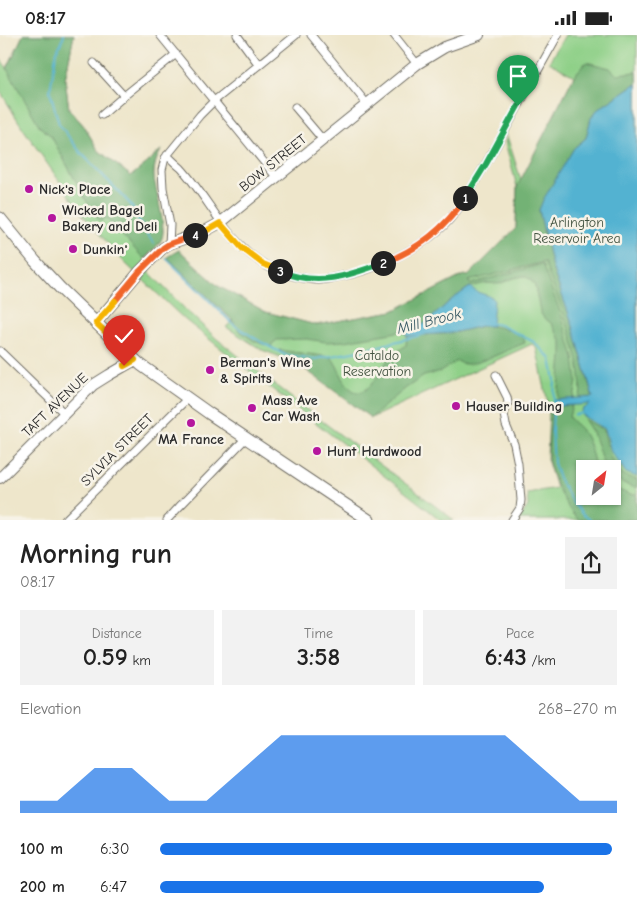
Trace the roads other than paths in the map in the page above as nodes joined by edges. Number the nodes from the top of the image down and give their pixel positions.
1 (160, 35) edge
2 (237, 35) edge
3 (296, 35) edge
4 (311, 35) edge
5 (394, 35) edge
6 (558, 35) edge
7 (475, 36) edge
8 (176, 54) junction
9 (94, 63) dead end
10 (418, 64) junction
11 (259, 65) junction
12 (124, 96) junction
13 (214, 101) junction
14 (367, 104) junction
15 (296, 107) dead end
16 (102, 115) dead end
17 (323, 141) junction
18 (167, 155) junction
19 (277, 178) junction
20 (1, 221) edge
21 (220, 223) junction
22 (169, 244) junction
23 (96, 323) junction
24 (0, 351) edge
25 (135, 360) junction
26 (496, 375) dead end
27 (188, 398) junction
28 (65, 414) junction
29 (246, 438) junction
30 (0, 477) edge
31 (66, 520) edge
32 (167, 520) edge
33 (369, 520) edge
34 (512, 520) edge

1 - 8 street
2 - 11 street
3 - 11 street
4 - 14 street
5 - 10 street
6 - 21 street
7 - 10 street, BOW STREET
8 - 12 street
8 - 13 street
9 - 12 street
10 - 14 street, BOW STREET
11 - 13 street
12 - 16 street
13 - 18 street
13 - 19 street
14 - 17 street, BOW STREET
15 - 17 street
17 - 19 street, BOW STREET
18 - 21 street
18 - 22 street
19 - 21 street, BOW STREET
20 - 23 main road
21 - 22 street, BOW STREET
22 - 23 street, BOW STREET
23 - 25 main road
24 - 28 street
25 - 27 main road
25 - 28 street, TAFT AVENUE
26 - 34 street
27 - 29 main road
27 - 31 street, SYLVIA STREET
28 - 30 street, TAFT AVENUE
29 - 32 street
29 - 33 main road

